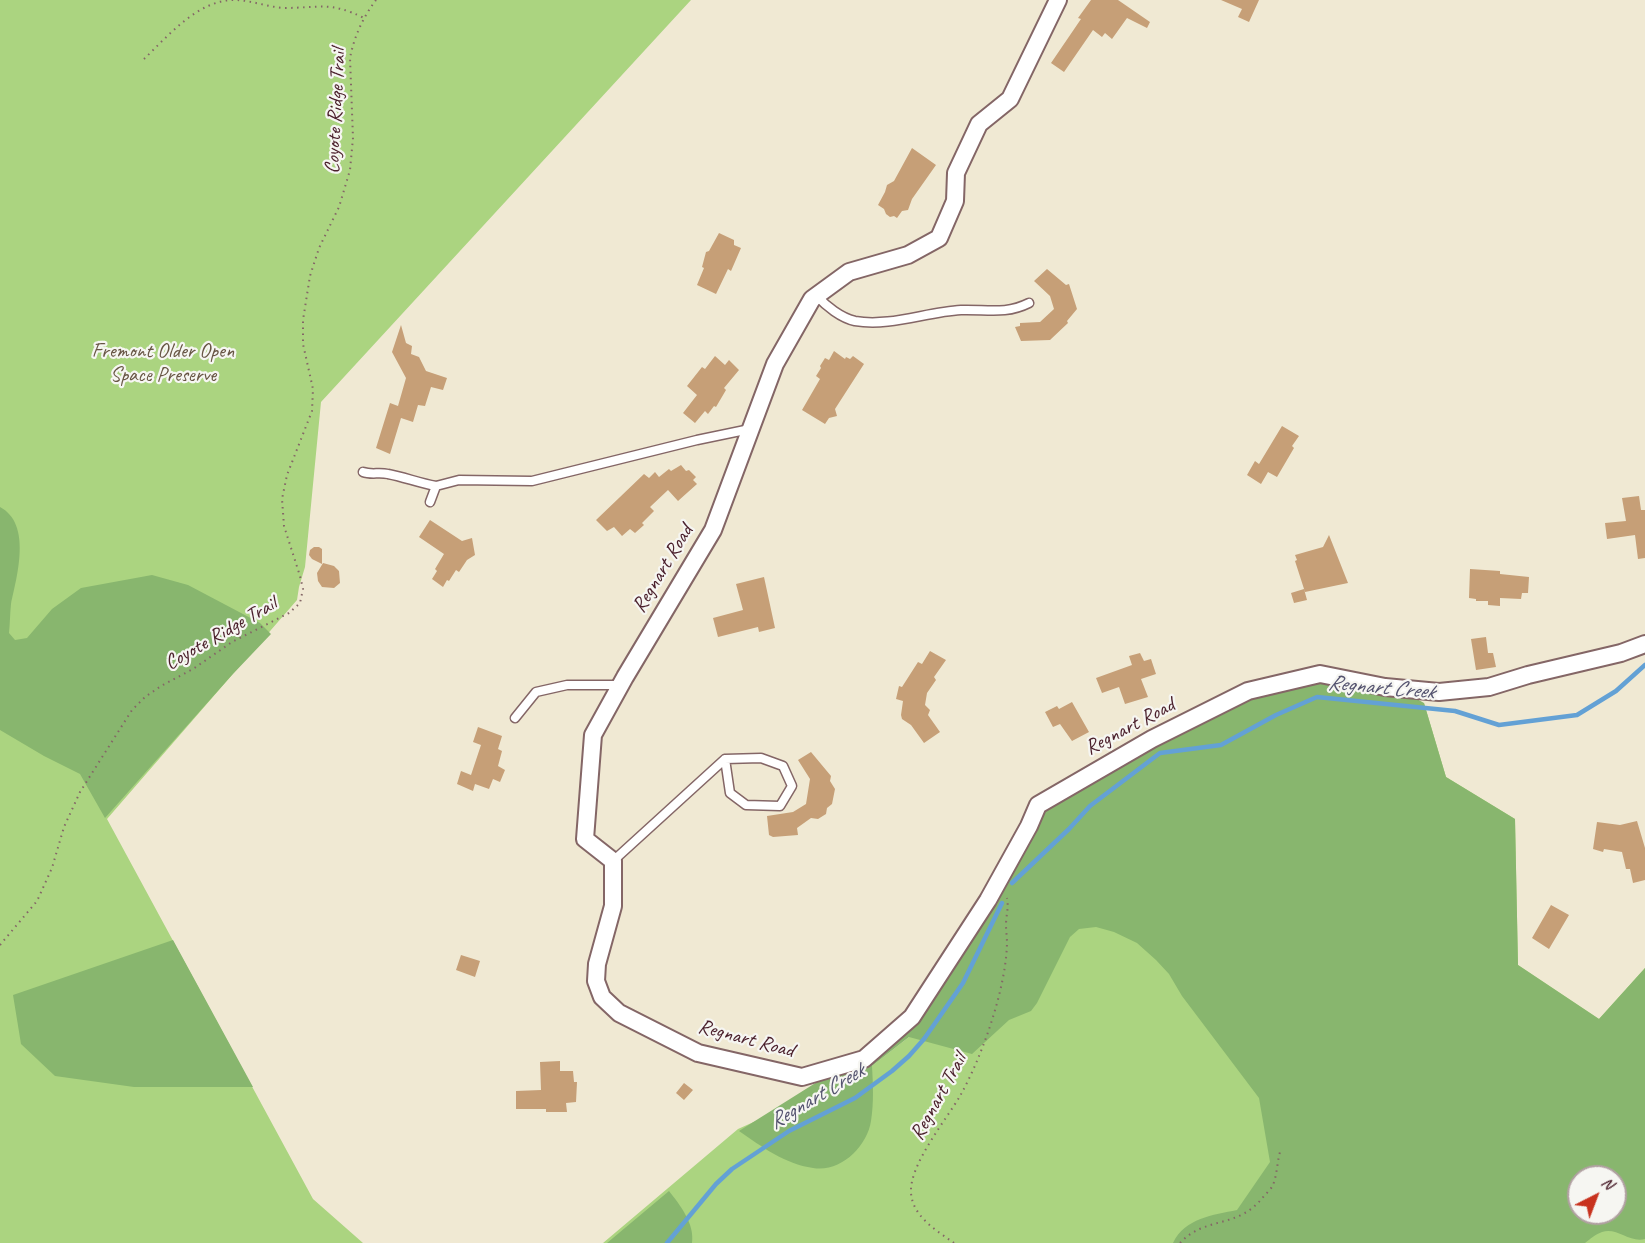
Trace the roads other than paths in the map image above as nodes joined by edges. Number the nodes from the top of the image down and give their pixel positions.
1 (1058, 0) edge
2 (817, 296) junction
3 (1029, 303) dead end
4 (751, 429) junction
5 (363, 472) dead end
6 (436, 486) junction
7 (430, 502) dead end
8 (1645, 644) edge
9 (621, 685) junction
10 (515, 718) dead end
11 (725, 759) junction
12 (613, 861) junction

1 - 2 street, Regnart Road
2 - 3 lane
2 - 4 street, Regnart Road
4 - 6 lane
4 - 9 street, Regnart Road
5 - 6 lane
6 - 7 lane
8 - 12 street, Regnart Road
9 - 10 lane
9 - 12 street, Regnart Road
11 - 11 lane
11 - 12 lane

